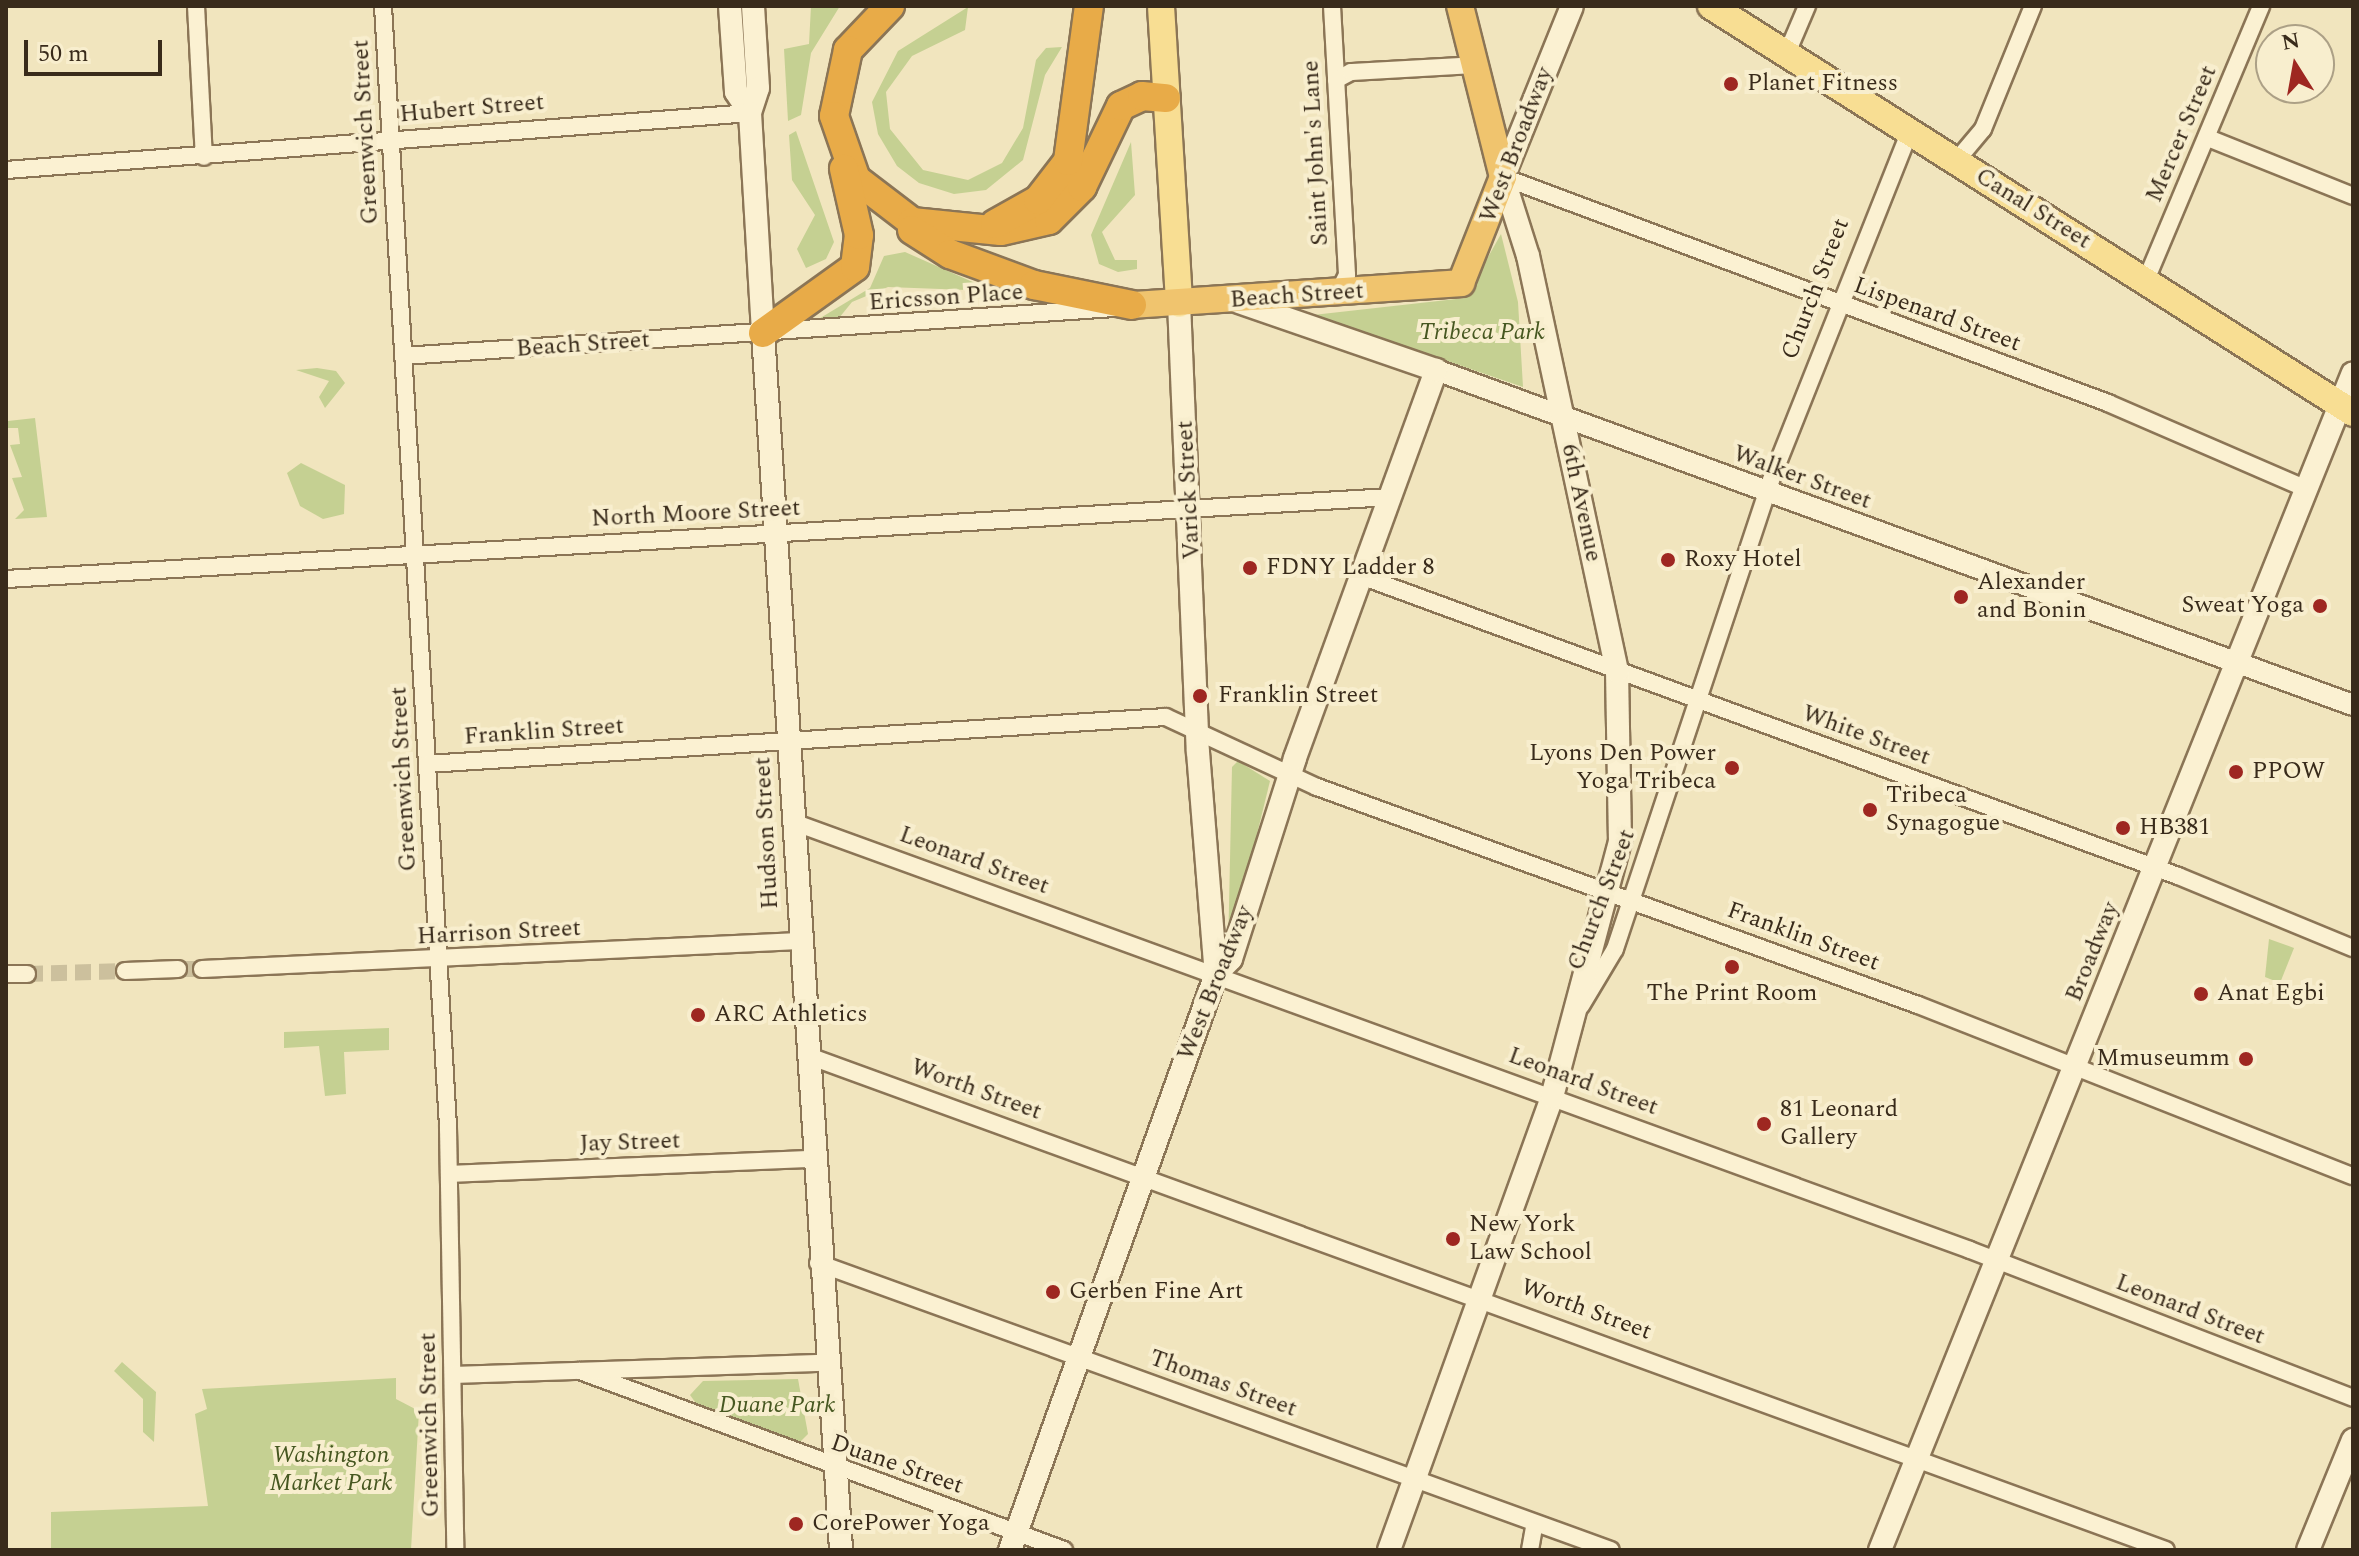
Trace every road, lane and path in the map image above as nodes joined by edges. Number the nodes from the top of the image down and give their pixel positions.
1 (196, 6) edge
2 (383, 6) edge
3 (730, 6) edge
4 (753, 6) edge
5 (890, 6) edge
6 (1089, 6) edge
7 (1161, 6) edge
8 (1332, 6) edge
9 (1460, 6) edge
10 (1572, 6) edge
11 (1711, 6) edge
12 (1807, 6) edge
13 (2033, 6) edge
14 (2261, 6) edge
15 (1787, 53) junction
16 (1475, 65) junction
17 (1336, 80) junction
18 (1166, 98) junction
19 (750, 113) junction
20 (1910, 131) junction
21 (837, 137) junction
22 (2208, 138) junction
23 (391, 140) junction
24 (204, 157) junction
25 (1957, 160) junction
26 (6, 170) edge
27 (1503, 177) junction
28 (2353, 196) edge
29 (896, 216) junction
30 (963, 231) junction
31 (2146, 280) junction
32 (1461, 283) joint
33 (1338, 293) junction
34 (1234, 300) junction
35 (1179, 303) junction
36 (1838, 304) junction
37 (1132, 305) junction
38 (763, 333) junction
39 (403, 356) junction
40 (1436, 370) junction
41 (2353, 373) edge
42 (2347, 409) edge
43 (1563, 419) junction
44 (2307, 489) junction
45 (1766, 493) junction
46 (1390, 497) junction
47 (1190, 509) junction
48 (776, 533) junction
49 (415, 554) junction
50 (1361, 576) junction
51 (6, 579) edge
52 (2237, 663) junction
53 (1617, 671) junction
54 (1697, 700) junction
55 (2353, 705) edge
56 (1198, 731) junction
57 (788, 740) junction
58 (427, 764) junction
59 (1290, 775) junction
60 (793, 822) junction
61 (2155, 867) junction
62 (1611, 893) junction
63 (1633, 900) junction
64 (799, 941) junction
65 (2353, 948) edge
66 (439, 960) junction
67 (178, 969) tunnel mouth
68 (202, 969) tunnel mouth
69 (125, 971) tunnel mouth
70 (6, 974) edge
71 (27, 974) tunnel mouth
72 (1216, 974) junction
73 (1581, 1006) junction
74 (806, 1055) junction
75 (2077, 1065) junction
76 (1552, 1097) junction
77 (812, 1159) junction
78 (450, 1174) junction
79 (1145, 1175) junction
80 (2353, 1176) edge
81 (1998, 1260) junction
82 (818, 1263) junction
83 (1480, 1297) junction
84 (1079, 1357) junction
85 (824, 1363) junction
86 (580, 1371) junction
87 (453, 1375) junction
88 (2353, 1398) edge
89 (2353, 1440) edge
90 (1917, 1456) junction
91 (833, 1469) junction
92 (1414, 1479) junction
93 (1535, 1523) junction
94 (1013, 1541) edge
95 (456, 1550) edge
96 (841, 1550) edge
97 (1064, 1550) edge
98 (1389, 1550) edge
99 (1530, 1550) edge
100 (1611, 1550) edge
101 (1880, 1550) edge
102 (2166, 1550) edge
103 (2308, 1550) edge

1 - 24 street
2 - 23 street, Greenwich Street
3 - 19 main road, Hudson Street
4 - 19 main road, Hudson Street
5 - 21 highway
6 - 30 highway
7 - 18 main road, Varick Street
8 - 17 street, Saint John's Lane
9 - 16 highway, 6th Avenue
10 - 27 main road, West Broadway
11 - 15 main road, Canal Street
12 - 15 street
13 - 25 street
14 - 22 street, Mercer Street
15 - 20 main road, Canal Street
16 - 17 street
16 - 27 highway, 6th Avenue
17 - 33 street, Saint John's Lane
18 - 30 highway
18 - 35 main road, Varick Street
19 - 23 street, Hubert Street
19 - 38 main road, Hudson Street
20 - 25 main road, Canal Street
20 - 36 street, Church Street
21 - 29 highway
21 - 38 highway
22 - 28 street
22 - 31 street, Mercer Street
23 - 24 street, Hubert Street
23 - 39 street, Greenwich Street
24 - 26 street, Hubert Street
25 - 31 main road, Canal Street
27 - 32 highway, West Broadway
27 - 36 street, Lispenard Street
27 - 43 main road, 6th Avenue
29 - 30 highway
29 - 37 highway
31 - 42 main road, Canal Street
32 - 33 highway, Beach Street
33 - 34 highway, Beach Street
34 - 35 highway, Beach Street
34 - 40 main road, Walker Street
35 - 37 highway, Beach Street
35 - 47 main road, Varick Street
36 - 44 street, Lispenard Street
36 - 45 street, Church Street
37 - 38 street, Ericsson Place
38 - 39 street, Beach Street
38 - 48 main road, Hudson Street
39 - 49 street, Greenwich Street
40 - 43 street, Walker Street
40 - 46 main road, West Broadway
41 - 42 main road, Broadway
42 - 44 main road, Broadway
43 - 45 street, Walker Street
43 - 53 main road, 6th Avenue
44 - 52 main road, Broadway
45 - 52 street, Walker Street
45 - 54 street, Church Street
46 - 47 street, North Moore Street
46 - 50 main road, West Broadway
47 - 48 street, North Moore Street
47 - 56 main road, Varick Street
48 - 49 street, North Moore Street
48 - 57 main road, Hudson Street
49 - 51 street, North Moore Street
49 - 58 street, Greenwich Street
50 - 53 street, White Street
50 - 59 main road, West Broadway
52 - 55 street, Walker Street
52 - 61 main road, Broadway
53 - 54 street, White Street
53 - 62 main road, 6th Avenue
54 - 61 street, White Street
54 - 63 street, Church Street
56 - 57 street, Franklin Street
56 - 59 street, Franklin Street
56 - 72 main road, Varick Street
57 - 58 street, Franklin Street
57 - 60 main road, Hudson Street
58 - 66 street, Greenwich Street
59 - 62 street, Franklin Street
59 - 72 main road, West Broadway
60 - 64 main road, Hudson Street
60 - 72 street, Leonard Street
61 - 65 street, White Street
61 - 75 main road, Broadway
62 - 63 street, Franklin Street
62 - 73 main road, 6th Avenue
63 - 73 street, Church Street
63 - 75 street, Franklin Street
64 - 66 street, Harrison Street
64 - 74 main road, Hudson Street
66 - 68 street, Harrison Street
66 - 78 street, Greenwich Street
67 - 69 street
70 - 71 street
72 - 76 street, Leonard Street
72 - 79 main road, West Broadway
73 - 76 main road, Church Street
74 - 77 main road, Hudson Street
74 - 79 street, Worth Street
75 - 80 street, Franklin Street
75 - 81 main road, Broadway
76 - 81 street, Leonard Street
76 - 83 main road, Church Street
77 - 78 street, Jay Street
77 - 82 main road, Hudson Street
78 - 87 street, Greenwich Street
79 - 83 street, Worth Street
79 - 84 main road, West Broadway
81 - 88 street, Leonard Street
81 - 90 main road, Broadway
82 - 84 street, Thomas Street
82 - 85 main road, Hudson Street
83 - 90 street, Worth Street
83 - 92 main road, Church Street
84 - 92 street, Thomas Street
84 - 94 main road, West Broadway
85 - 86 street, Duane Street
85 - 91 main road, Hudson Street
86 - 87 street, Duane Street
86 - 91 street, Duane Street
87 - 95 street, Greenwich Street
89 - 103 main road
90 - 101 main road, Broadway
90 - 102 street, Worth Street
91 - 94 street, Duane Street
91 - 96 main road, Hudson Street
92 - 93 street, Thomas Street
92 - 98 main road, Church Street
93 - 99 street
93 - 100 street, Thomas Street
94 - 97 street, Duane Street

